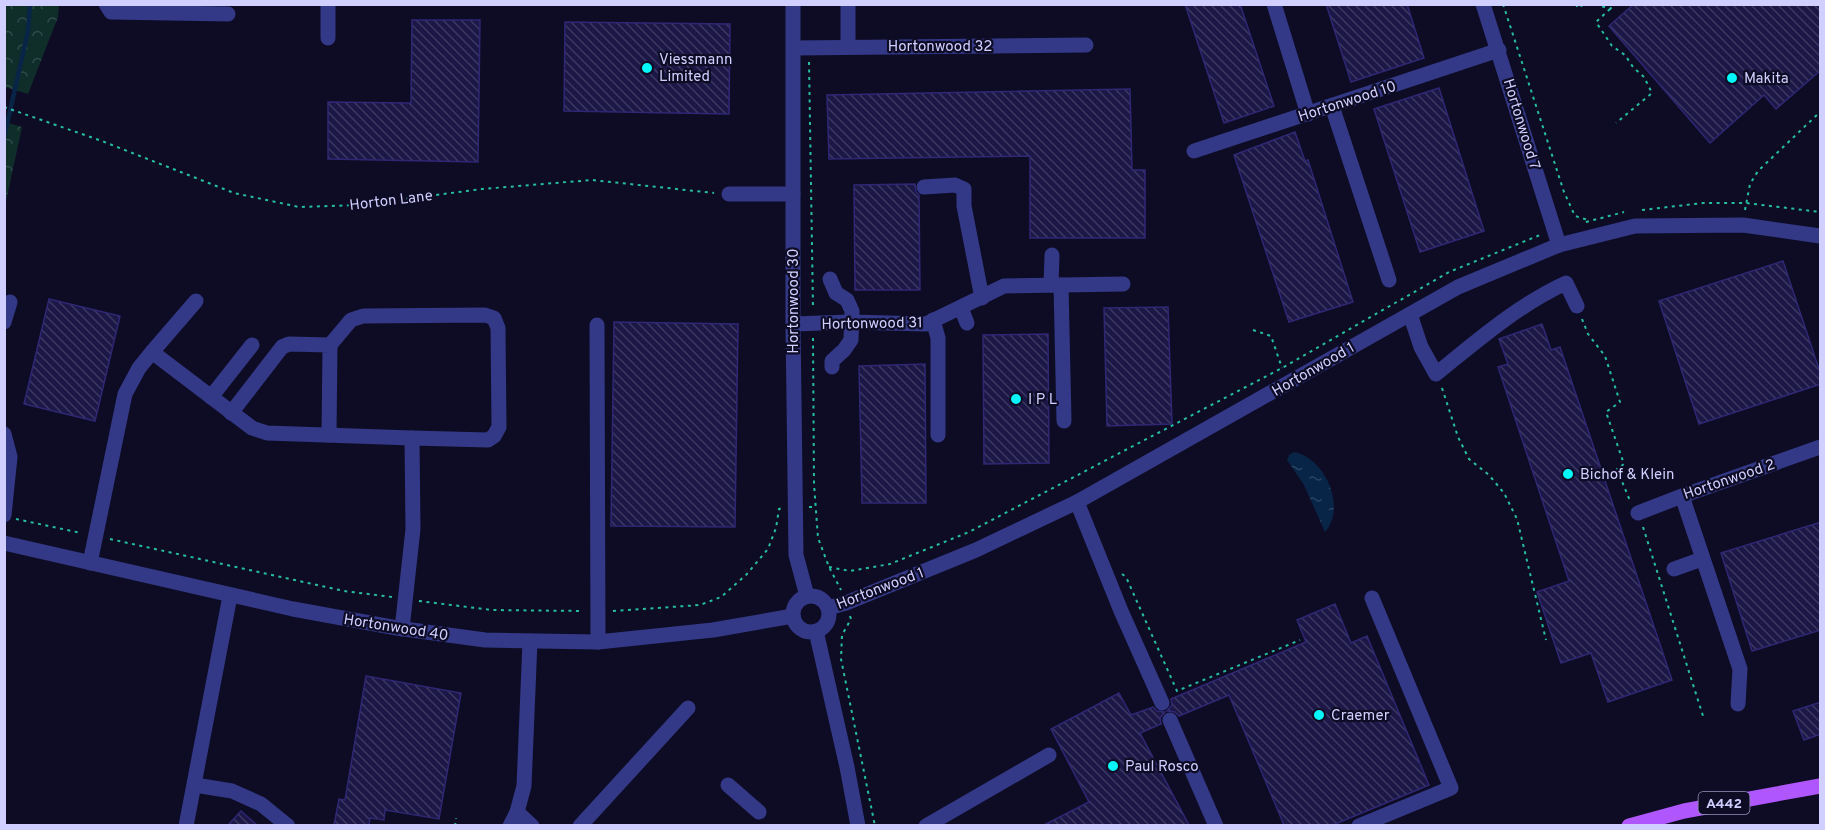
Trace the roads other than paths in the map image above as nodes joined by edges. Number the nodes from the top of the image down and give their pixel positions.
1 (106, 4) edge
2 (328, 4) edge
3 (793, 4) edge
4 (848, 4) edge
5 (1275, 4) edge
6 (1484, 4) edge
7 (228, 14) dead end
8 (328, 38) dead end
9 (1086, 45) dead end
10 (848, 47) junction
11 (801, 48) junction
12 (1499, 50) junction
13 (1332, 105) junction
14 (1308, 114) junction
15 (1194, 151) dead end
16 (924, 187) dead end
17 (729, 194) road end
18 (793, 194) junction
19 (1821, 236) edge
20 (1559, 245) junction
21 (1052, 255) dead end
22 (830, 279) dead end
23 (1389, 280) dead end
24 (1123, 284) dead end
25 (1056, 285) junction
26 (982, 298) junction
27 (196, 301) dead end
28 (10, 302) dead end
29 (1577, 306) dead end
30 (961, 309) junction
31 (1410, 314) junction
32 (933, 320) junction
33 (4, 322) edge
34 (851, 322) junction
35 (967, 323) dead end
36 (793, 324) junction
37 (597, 325) dead end
38 (252, 345) dead end
39 (330, 345) junction
40 (152, 352) junction
41 (832, 367) dead end
42 (211, 397) junction
43 (231, 413) junction
44 (1064, 421) dead end
45 (4, 434) edge
46 (329, 435) junction
47 (938, 435) dead end
48 (412, 438) junction
49 (1821, 447) edge
50 (1682, 496) junction
51 (1077, 502) junction
52 (1638, 513) dead end
53 (4, 515) edge
54 (4, 543) edge
55 (1702, 559) junction
56 (90, 563) junction
57 (1674, 569) dead end
58 (230, 596) junction
59 (807, 596) junction
60 (1372, 598) dead end
61 (828, 608) junction
62 (793, 616) junction
63 (402, 629) junction
64 (816, 631) junction
65 (530, 641) junction
66 (598, 642) junction
67 (1162, 703) dead end
68 (1738, 704) dead end
69 (688, 708) dead end
70 (1170, 720) dead end
71 (1049, 755) dead end
72 (195, 785) junction
73 (728, 785) dead end
74 (1821, 786) edge
75 (759, 812) dead end
76 (513, 819) edge
77 (186, 825) edge
78 (288, 825) edge
79 (532, 825) edge
80 (580, 825) edge
81 (858, 825) edge
82 (926, 825) edge
83 (1216, 825) edge
84 (1359, 825) edge
85 (1629, 825) edge

1 - 7 street
2 - 8 street
3 - 11 street, Hortonwood 30
4 - 10 street
5 - 14 street
6 - 12 street, Hortonwood 7
9 - 10 street, Hortonwood 32
10 - 11 street, Hortonwood 32
11 - 18 street, Hortonwood 30
12 - 13 street, Hortonwood 10
12 - 20 street, Hortonwood 7
13 - 14 street, Hortonwood 10
13 - 23 street
14 - 15 street, Hortonwood 10
16 - 26 street
17 - 18 street
18 - 36 street, Hortonwood 30
19 - 20 street, Hortonwood 1
20 - 31 street, Hortonwood 1
21 - 25 street
22 - 34 street
24 - 25 street, Hortonwood 31
25 - 26 street, Hortonwood 31
25 - 44 street
26 - 30 street, Hortonwood 31
27 - 40 street
28 - 33 street
29 - 31 street
30 - 32 street, Hortonwood 31
30 - 35 street
31 - 51 street, Hortonwood 1
32 - 34 street, Hortonwood 31
32 - 47 street
34 - 36 street, Hortonwood 31
34 - 41 street
36 - 59 street, Hortonwood 30
37 - 66 street
38 - 42 street
39 - 43 street
39 - 46 street
39 - 48 street
40 - 42 street
40 - 56 street
42 - 43 street
43 - 46 street
45 - 53 street
46 - 48 street
48 - 63 street
49 - 50 street, Hortonwood 2
50 - 52 street, Hortonwood 2
50 - 55 street
51 - 61 street, Hortonwood 1
51 - 67 street
54 - 56 street, Hortonwood 40
55 - 57 street
55 - 68 street
56 - 58 street, Hortonwood 40
58 - 63 street, Hortonwood 40
58 - 72 street
59 - 61 street
59 - 62 street
60 - 84 street
61 - 64 street
62 - 64 street
62 - 66 street, Hortonwood 40
63 - 65 street, Hortonwood 40
64 - 81 street
65 - 66 street, Hortonwood 40
65 - 76 street
69 - 80 street
70 - 83 street
71 - 82 street
72 - 77 street
72 - 78 street
73 - 75 street
74 - 85 main road, A442
76 - 79 street

